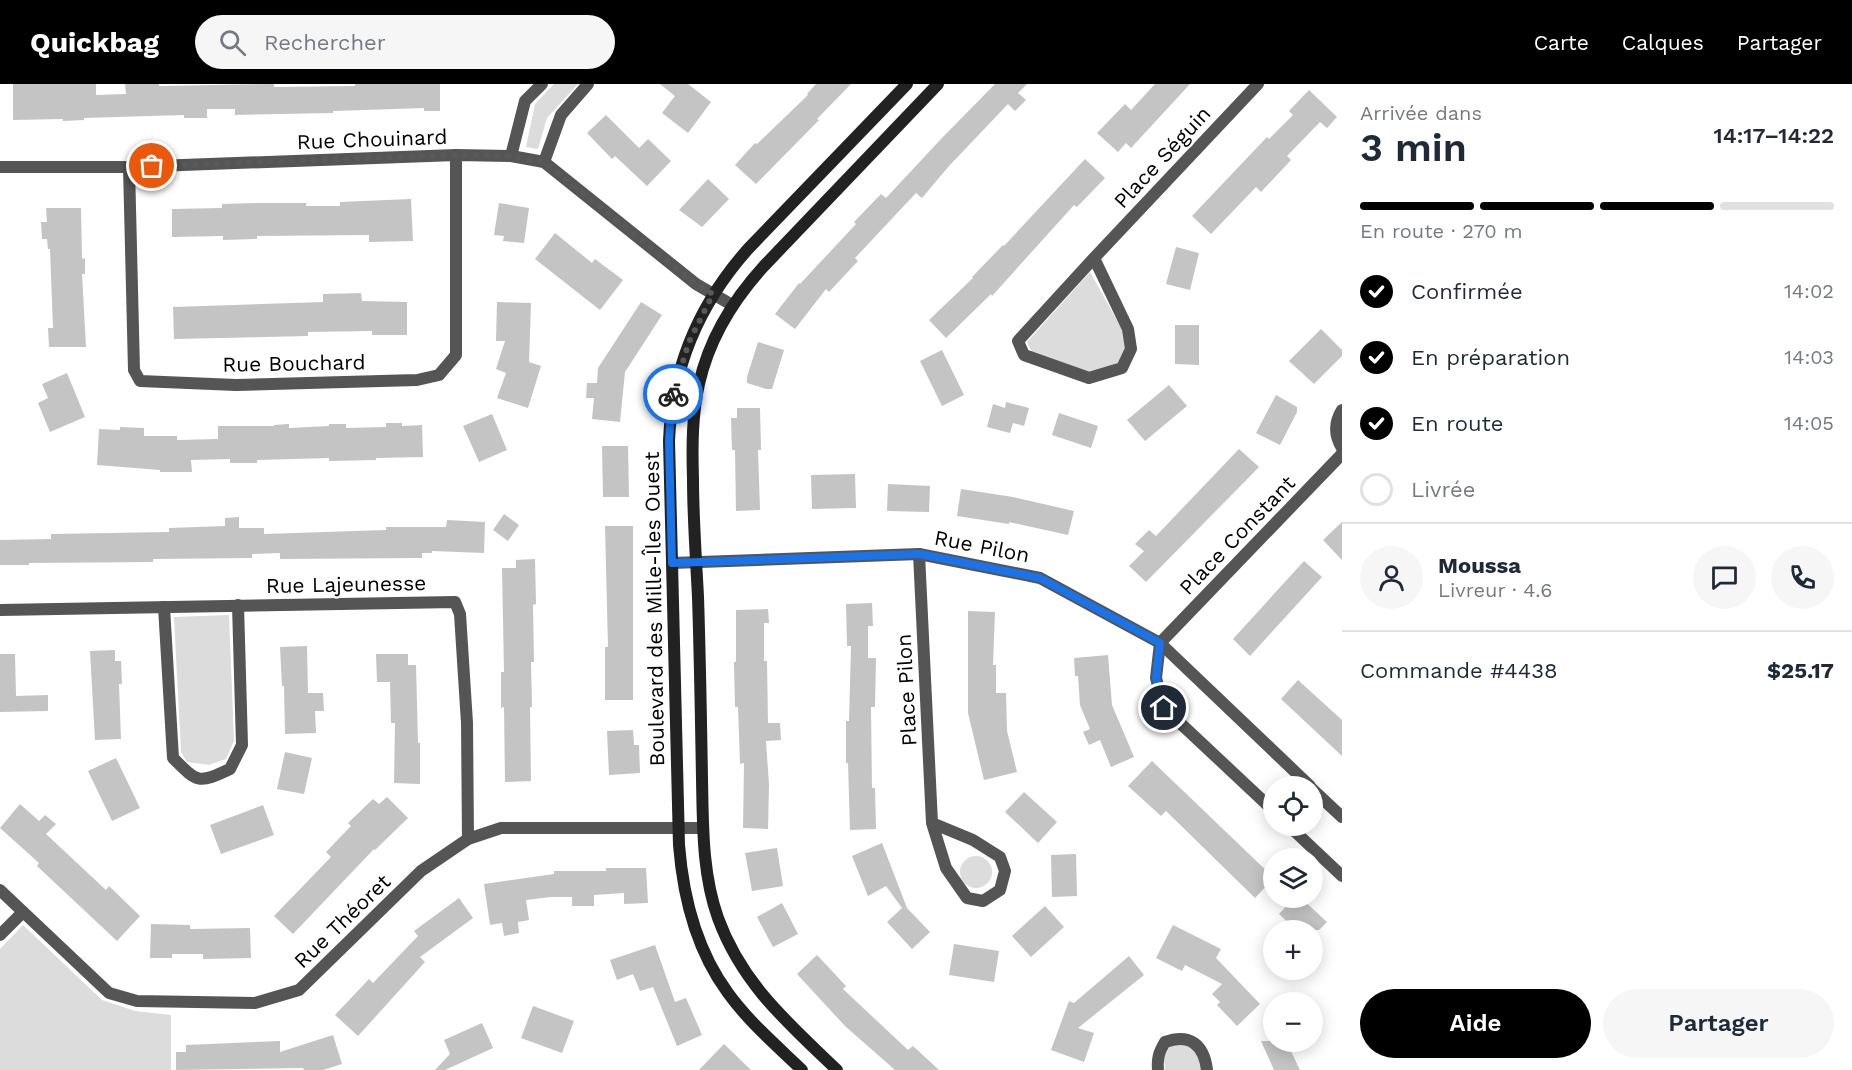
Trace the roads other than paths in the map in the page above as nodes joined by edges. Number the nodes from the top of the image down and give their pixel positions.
1 (542, 84) edge
2 (588, 84) edge
3 (907, 84) edge
4 (938, 84) edge
5 (1258, 84) edge
6 (456, 155) junction
7 (511, 156) junction
8 (544, 162) junction
9 (0, 167) edge
10 (129, 167) junction
11 (1094, 258) junction
12 (713, 294) junction
13 (732, 305) junction
14 (1342, 410) edge
15 (1342, 448) edge
16 (1342, 454) edge
17 (920, 554) junction
18 (695, 562) junction
19 (672, 563) junction
20 (238, 605) junction
21 (164, 607) junction
22 (0, 610) edge
23 (1160, 643) junction
24 (1299, 776) edge
25 (1323, 799) edge
26 (1263, 801) edge
27 (1342, 817) edge
28 (932, 823) junction
29 (679, 828) junction
30 (703, 828) junction
31 (1300, 836) edge
32 (468, 839) junction
33 (1342, 876) edge
34 (0, 890) edge
35 (23, 912) junction
36 (0, 935) edge
37 (802, 1070) edge
38 (837, 1070) edge
39 (1158, 1070) edge
40 (1207, 1070) edge

1 - 7 street
2 - 8 street
3 - 12 street, Boulevard des Mille-Îles Ouest
4 - 13 street, Boulevard des Mille-Îles Ouest
5 - 11 street, Place Séguin
6 - 7 street, Rue Chouinard
6 - 10 street, Rue Chouinard
6 - 10 street, Rue Bouchard
7 - 8 street, Rue Chouinard
8 - 12 street, Rue Chouinard
9 - 10 street, Rue Chouinard
11 - 11 street, Place Séguin
12 - 13 street, Rue Chouinard
12 - 19 street, Boulevard des Mille-Îles Ouest
13 - 18 street, Boulevard des Mille-Îles Ouest
14 - 15 street
16 - 23 street, Place Constant
17 - 18 street, Rue Pilon
17 - 23 street, Rue Pilon
17 - 28 street, Place Pilon
18 - 19 street, Rue Pilon
18 - 30 street, Boulevard des Mille-Îles Ouest
19 - 29 street, Boulevard des Mille-Îles Ouest
20 - 21 street, Rue Lajeunesse
20 - 21 street
20 - 32 street, Rue Lajeunesse
21 - 22 street, Rue Lajeunesse
23 - 24 street, Rue Pilon
23 - 26 street
25 - 27 street, Rue Pilon
28 - 28 street, Place Pilon
29 - 30 street, Rue Théoret
29 - 32 street, Rue Théoret
29 - 37 street, Boulevard des Mille-Îles Ouest
30 - 38 street, Boulevard des Mille-Îles Ouest
31 - 33 street
32 - 35 street, Rue Théoret
34 - 35 street, Rue Théoret
35 - 36 street
39 - 40 street

